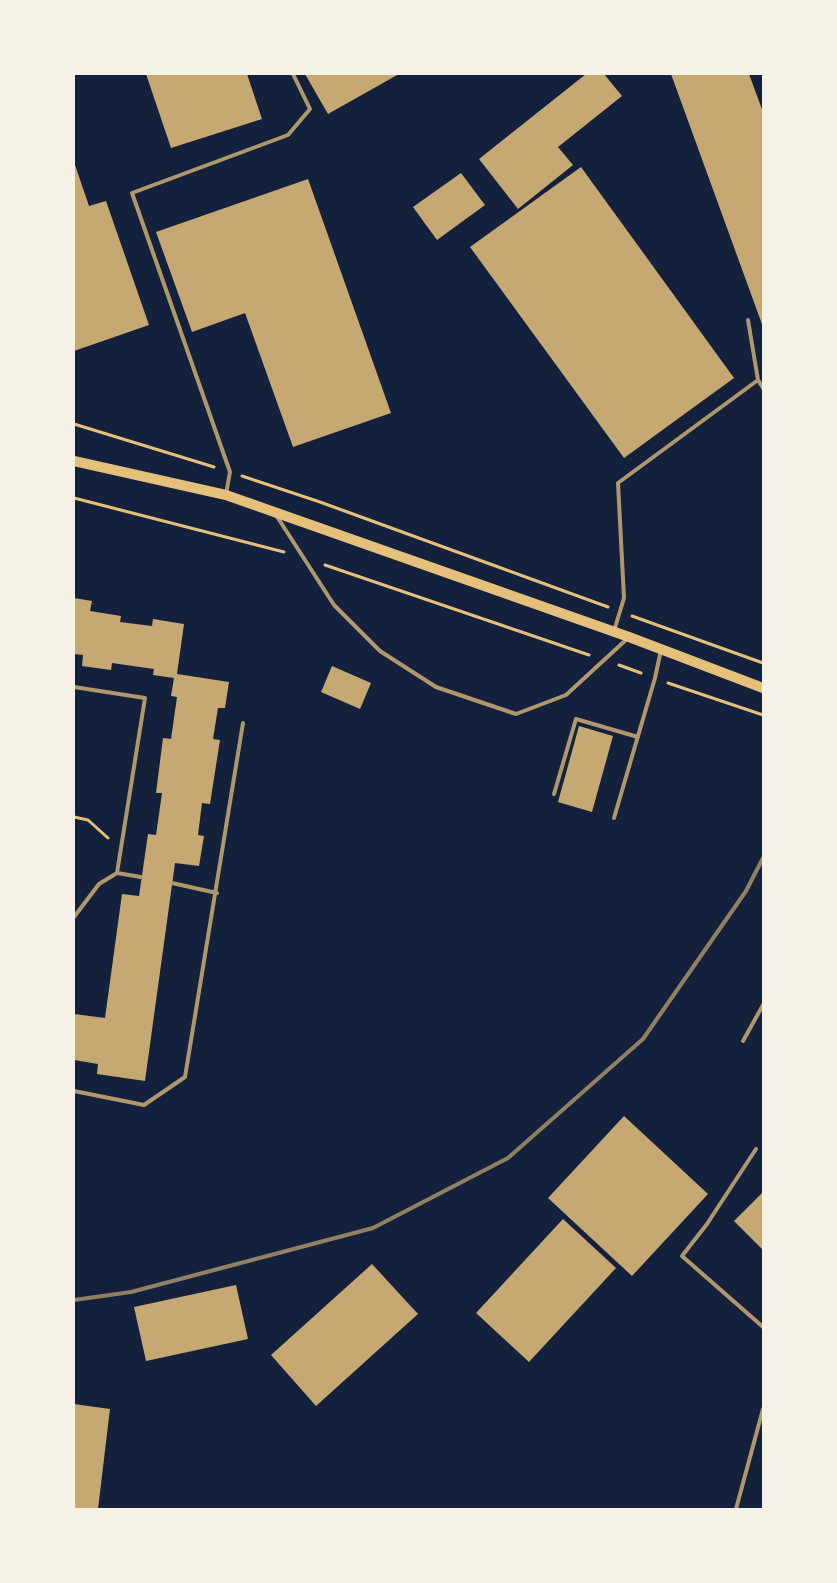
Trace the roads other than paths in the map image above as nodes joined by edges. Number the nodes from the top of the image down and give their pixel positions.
1 (292, 74) edge
2 (748, 320) dead end
3 (758, 380) junction
4 (763, 388) edge
5 (74, 462) edge
6 (226, 495) junction
7 (275, 513) junction
8 (614, 632) junction
9 (629, 637) junction
10 (661, 650) junction
11 (74, 686) edge
12 (763, 688) edge
13 (243, 723) dead end
14 (638, 736) junction
15 (554, 794) dead end
16 (614, 818) dead end
17 (117, 873) junction
18 (141, 877) dead end
19 (172, 883) dead end
20 (217, 893) junction
21 (74, 917) edge
22 (763, 1004) edge
23 (743, 1041) dead end
24 (74, 1091) edge
25 (756, 1149) dead end
26 (763, 1327) edge
27 (763, 1409) edge
28 (736, 1509) edge

1 - 6 lane
2 - 3 lane
3 - 4 lane
3 - 8 lane
5 - 6 main road
6 - 7 main road
7 - 8 main road
7 - 9 lane
8 - 9 main road
9 - 10 main road
10 - 12 main road
10 - 14 lane
11 - 17 lane
13 - 20 lane
14 - 15 lane
14 - 16 lane
17 - 18 lane
17 - 21 lane
19 - 20 lane
20 - 24 lane
22 - 23 lane
25 - 26 lane
27 - 28 lane

